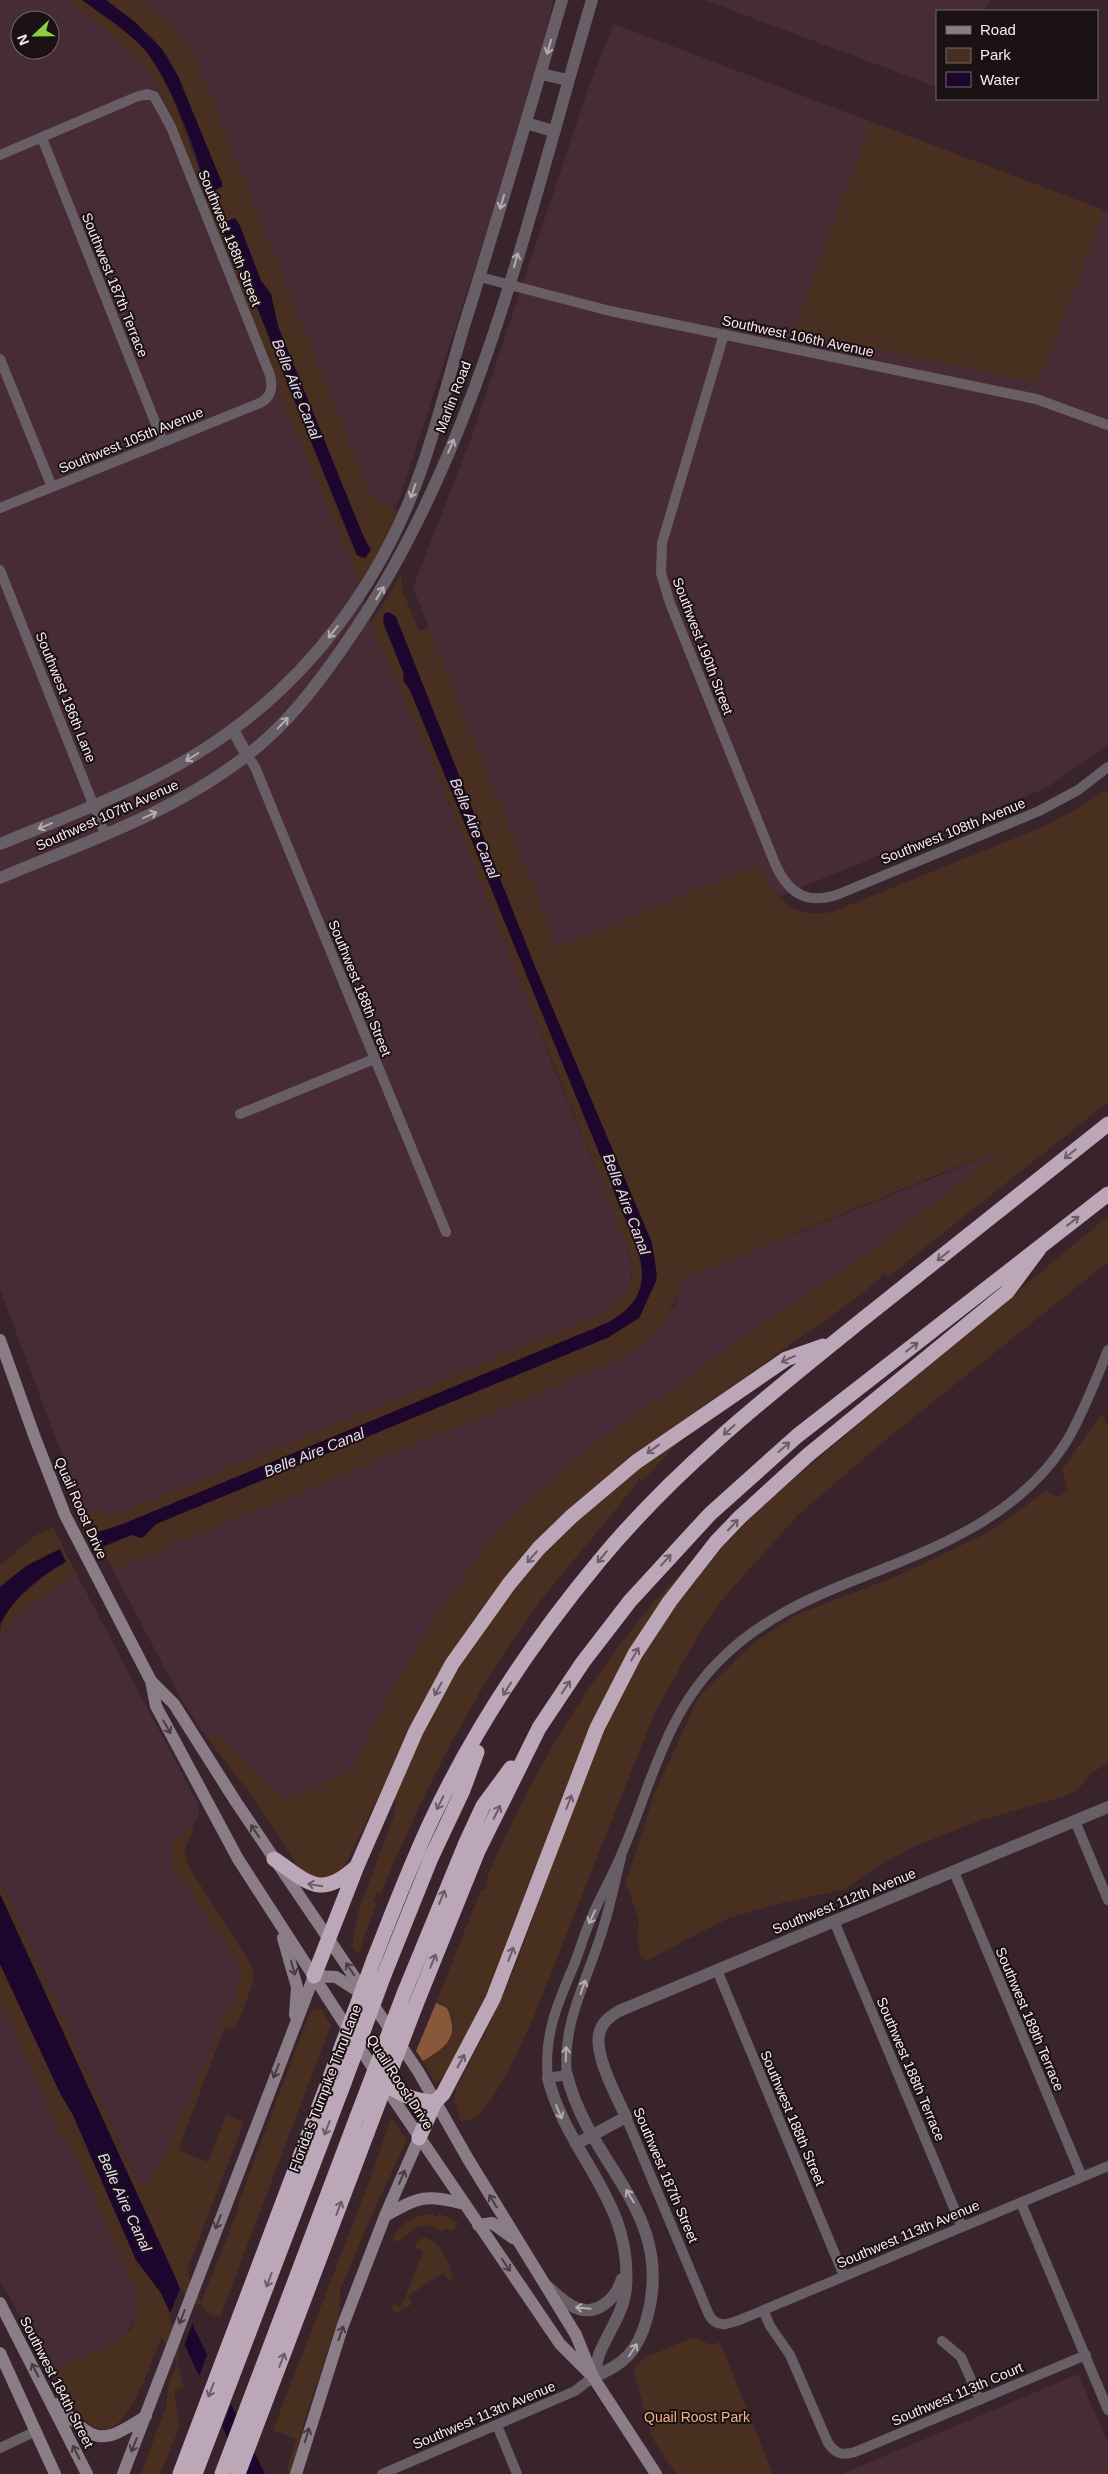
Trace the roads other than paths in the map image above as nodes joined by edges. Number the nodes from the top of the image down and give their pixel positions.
1 (562, 0) edge
2 (592, 0) edge
3 (541, 74) junction
4 (568, 80) junction
5 (526, 123) junction
6 (553, 131) junction
7 (42, 138) junction
8 (0, 155) edge
9 (480, 277) junction
10 (509, 285) junction
11 (724, 334) junction
12 (0, 358) edge
13 (270, 394) joint
14 (1108, 425) edge
15 (164, 442) junction
16 (52, 487) junction
17 (0, 508) edge
18 (0, 570) edge
19 (233, 730) junction
20 (247, 756) junction
21 (1108, 767) edge
22 (94, 805) junction
23 (105, 834) junction
24 (0, 844) edge
25 (0, 878) edge
26 (801, 895) joint
27 (374, 1059) junction
28 (240, 1114) dead end
29 (1108, 1124) edge
30 (1108, 1194) edge
31 (446, 1232) dead end
32 (1038, 1249) junction
33 (0, 1340) edge
34 (834, 1342) junction
35 (1108, 1350) edge
36 (151, 1681) junction
37 (490, 1715) junction
38 (540, 1728) junction
39 (1108, 1807) edge
40 (1075, 1821) junction
41 (621, 1858) junction
42 (274, 1860) junction
43 (357, 1866) junction
44 (954, 1872) junction
45 (1108, 1900) edge
46 (278, 1921) junction
47 (834, 1921) junction
48 (330, 1938) junction
49 (716, 1970) junction
50 (314, 1976) junction
51 (371, 1999) junction
52 (553, 2018) junction
53 (570, 2021) junction
54 (294, 2025) junction
55 (599, 2032) joint
56 (567, 2075) junction
57 (548, 2078) junction
58 (382, 2082) junction
59 (435, 2102) junction
60 (626, 2117) junction
61 (593, 2134) junction
62 (419, 2138) junction
63 (576, 2144) junction
64 (1108, 2166) edge
65 (1082, 2177) junction
66 (1021, 2203) junction
67 (464, 2204) junction
68 (385, 2216) junction
69 (478, 2225) junction
70 (962, 2227) junction
71 (518, 2242) junction
72 (625, 2268) junction
73 (844, 2276) junction
74 (545, 2284) junction
75 (0, 2303) edge
76 (764, 2310) junction
77 (718, 2324) joint
78 (942, 2340) dead end
79 (0, 2353) edge
80 (1086, 2355) junction
81 (594, 2377) junction
82 (49, 2398) junction
83 (980, 2400) junction
84 (1108, 2410) edge
85 (146, 2416) junction
86 (497, 2424) junction
87 (36, 2431) junction
88 (0, 2448) edge
89 (55, 2474) edge
90 (87, 2474) edge
91 (123, 2474) edge
92 (180, 2474) edge
93 (195, 2474) edge
94 (222, 2474) edge
95 (238, 2474) edge
96 (296, 2474) edge
97 (382, 2474) edge
98 (517, 2474) edge
99 (656, 2474) edge

1 -> 3 street, Marlin Road
2 - 4 street, Marlin Road
3 - 4 street
3 - 5 street, Marlin Road
4 - 6 street, Marlin Road
5 - 6 street
5 -> 9 street, Marlin Road
10 -> 6 street, Marlin Road
7 - 8 street
7 - 13 street, Southwest 188th Street
7 - 15 street, Southwest 187th Terrace
9 - 10 street, Southwest 106th Avenue
9 -> 19 street, Marlin Road
10 - 11 street, Southwest 106th Avenue
20 -> 10 street, Marlin Road
11 - 14 street, Southwest 106th Avenue
11 - 26 street, Southwest 190th Street
12 - 16 street
13 - 15 street, Southwest 105th Avenue
15 - 16 street, Southwest 105th Avenue
16 - 17 street, Southwest 105th Avenue
18 - 22 street, Southwest 186th Lane
19 - 20 street
19 -> 22 street, Southwest 107th Avenue
23 -> 20 street, Southwest 107th Avenue
20 - 27 street, Southwest 188th Street
21 - 26 street, Southwest 108th Avenue
22 - 23 street, Southwest 186th Lane
22 -> 24 street, Southwest 107th Avenue
23 - 25 street, Southwest 107th Avenue
27 - 28 street
27 - 31 street, Southwest 188th Street
29 -> 34 highway
32 -> 30 highway
38 -> 32 highway
59 -> 32 highway
33 - 36 main road, Quail Roost Drive
34 -> 37 highway
34 -> 43 highway
35 - 41 street
42 -> 36 main road, Quail Roost Drive
36 -> 46 main road, Quail Roost Drive
37 -> 92 highway, bridge
37 -> 93 highway, Florida's Turnpike Thru Lane, bridge
94 -> 38 highway, bridge
95 -> 38 highway, bridge
39 - 40 street, Southwest 112th Avenue
40 - 44 street, Southwest 112th Avenue
40 - 45 street
41 -> 52 street
53 -> 41 street
43 -> 42 highway
42 - 48 main road, Quail Roost Drive
43 - 48 highway
44 - 47 street, Southwest 112th Avenue
44 - 65 street, Southwest 189th Terrace
46 - 50 main road, Quail Roost Drive
46 -> 54 main road
47 - 49 street, Southwest 112th Avenue
47 - 70 street, Southwest 188th Terrace
48 - 50 highway
51 -> 48 main road, Quail Roost Drive
49 - 55 street, Southwest 112th Avenue
49 - 73 street, Southwest 188th Street
50 - 51 main road
50 - 54 main road
50 - 58 main road, Quail Roost Drive
51 - 59 main road, Quail Roost Drive
52 - 53 street
52 - 57 street
56 -> 53 street
54 -> 85 main road
55 - 60 street, Southwest 187th Street
56 - 57 street
56 - 61 street
57 -> 63 street
58 - 59 highway
58 - 62 main road, Quail Roost Drive
59 - 62 highway
71 -> 59 main road, Quail Roost Drive
60 - 61 street
60 - 77 street, Southwest 187th Street
61 - 63 street
81 -> 61 street
62 - 67 main road, Quail Roost Drive
68 -> 62 main road
63 - 72 street
64 - 65 street, Southwest 113th Avenue
65 - 66 street, Southwest 113th Avenue
66 - 70 street, Southwest 113th Avenue
66 - 80 street
67 - 68 main road
67 - 69 main road, Quail Roost Drive
96 -> 68 main road
69 - 71 main road
69 -> 81 main road, Quail Roost Drive
70 - 73 street, Southwest 113th Avenue
71 - 74 main road, Quail Roost Drive
72 -> 74 street
72 - 81 street
73 - 76 street, Southwest 113th Avenue
74 - 81 main road, Quail Roost Drive
82 -> 75 main road, Southwest 184th Street
76 - 77 street, Southwest 113th Avenue
76 - 83 street, Southwest 113th Court
78 - 83 street
79 - 87 main road
80 - 83 street, Southwest 113th Court
80 - 84 street
81 - 86 street, Southwest 113th Avenue
81 - 99 main road, Quail Roost Drive
82 - 85 main road
90 -> 82 main road, Southwest 184th Street
85 -> 91 main road
86 - 97 street, Southwest 113th Avenue
86 - 98 street
87 - 88 street
87 - 89 main road

